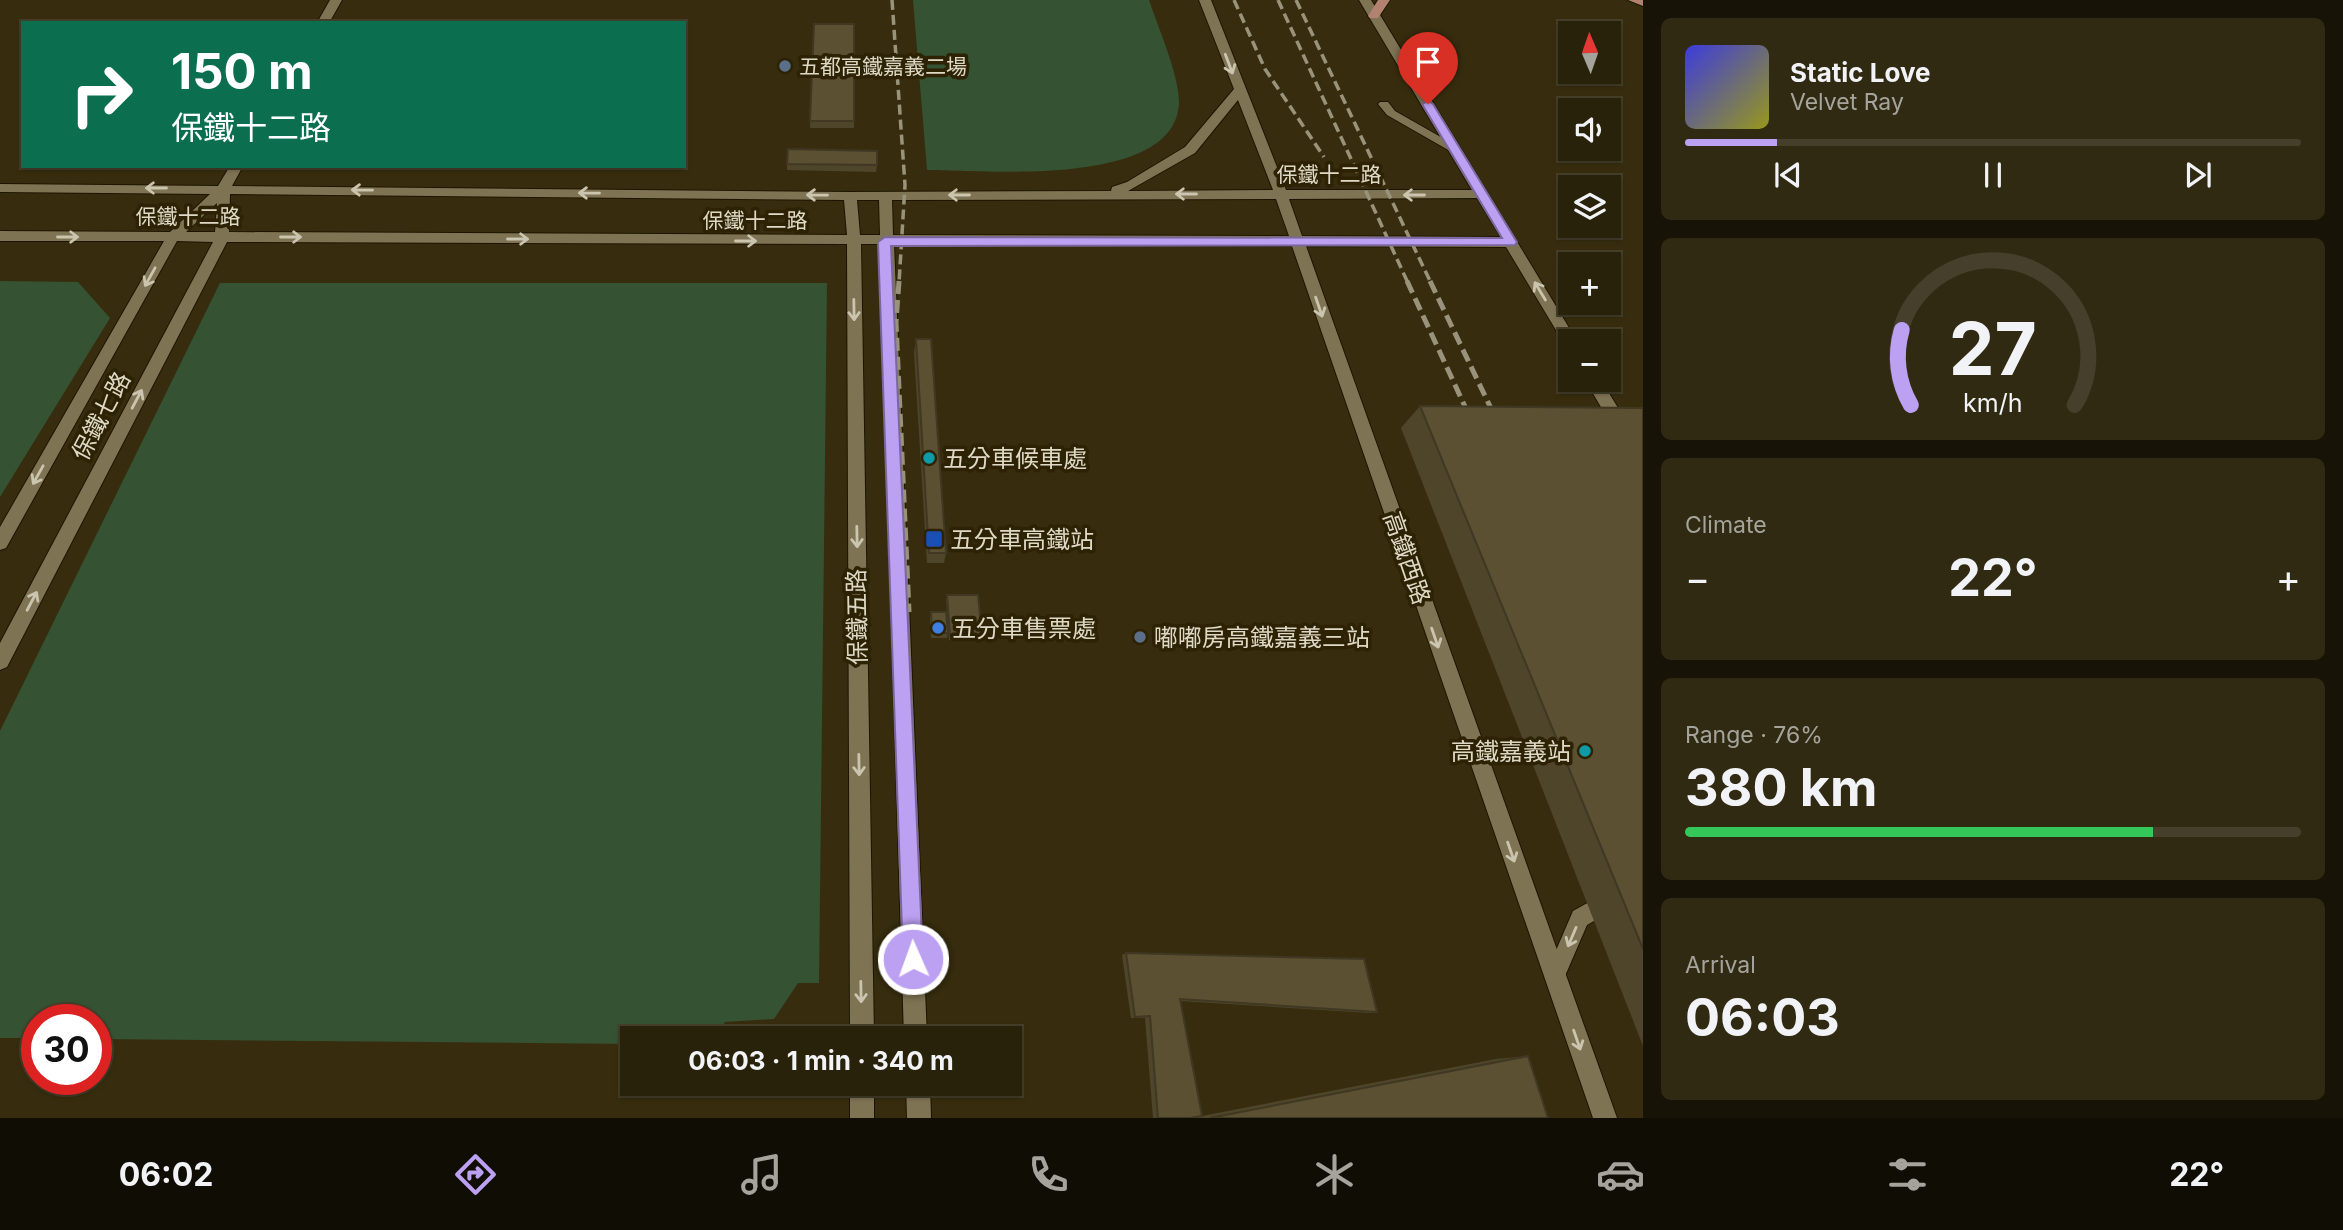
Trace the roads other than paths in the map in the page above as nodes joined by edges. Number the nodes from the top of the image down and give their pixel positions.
1 (336, 0) edge
2 (1205, 0) edge
3 (1365, 0) edge
4 (1384, 0) edge
5 (1633, 0) edge
6 (1643, 3) edge
7 (1374, 16) junction
8 (324, 21) edge
9 (1239, 90) junction
10 (1384, 104) dead end
11 (1454, 148) junction
12 (236, 168) edge
13 (0, 188) edge
14 (224, 188) junction
15 (1105, 194) junction
16 (1482, 194) junction
17 (885, 195) junction
18 (1281, 195) junction
19 (850, 196) junction
20 (0, 236) edge
21 (173, 237) junction
22 (222, 237) junction
23 (854, 242) junction
24 (885, 242) junction
25 (1511, 242) junction
26 (1297, 243) junction
27 (1563, 329) edge
28 (1600, 392) edge
29 (1643, 463) edge
30 (0, 543) edge
31 (0, 661) edge
32 (1643, 893) edge
33 (1555, 976) junction
34 (862, 1026) edge
35 (916, 1026) edge
36 (862, 1096) edge
37 (918, 1096) edge
38 (862, 1118) edge
39 (919, 1118) edge
40 (1605, 1118) edge

1 - 8 street
2 -> 9 street, 高鐵西路
3 - 7 street
4 - 7 main road
5 - 6 main road
7 - 11 street
9 - 15 street
9 - 18 street, 高鐵西路
10 - 11 lane
11 - 16 street
12 - 14 street, 保鐵七路
14 -> 13 street, 保鐵十二路
19 -> 14 street, 保鐵十二路
14 - 21 street, 保鐵七路
14 - 22 street, 保鐵七路
15 -> 17 street, 保鐵十二路
18 -> 15 street, 保鐵十二路
16 -> 18 street, 保鐵十二路
16 - 25 street
17 - 19 street, 保鐵十二路
17 - 24 street, 保鐵五路
18 - 26 street, 高鐵西路
19 - 23 street, 保鐵五路
20 -> 21 street, 保鐵十二路
21 - 22 street, 保鐵十二路
21 -> 30 street, 保鐵七路
22 -> 23 street, 保鐵十二路
31 -> 22 street, 保鐵七路
23 - 24 street, 保鐵十二路
23 -> 34 street, 保鐵五路
24 - 26 street, 保鐵十二路
24 - 35 street, 保鐵五路
25 - 26 street, 保鐵十二路
27 -> 25 street
26 -> 33 street, 高鐵西路
28 - 29 street
32 -> 33 lane
33 -> 40 street, 高鐵西路
36 - 38 street
37 - 39 street

